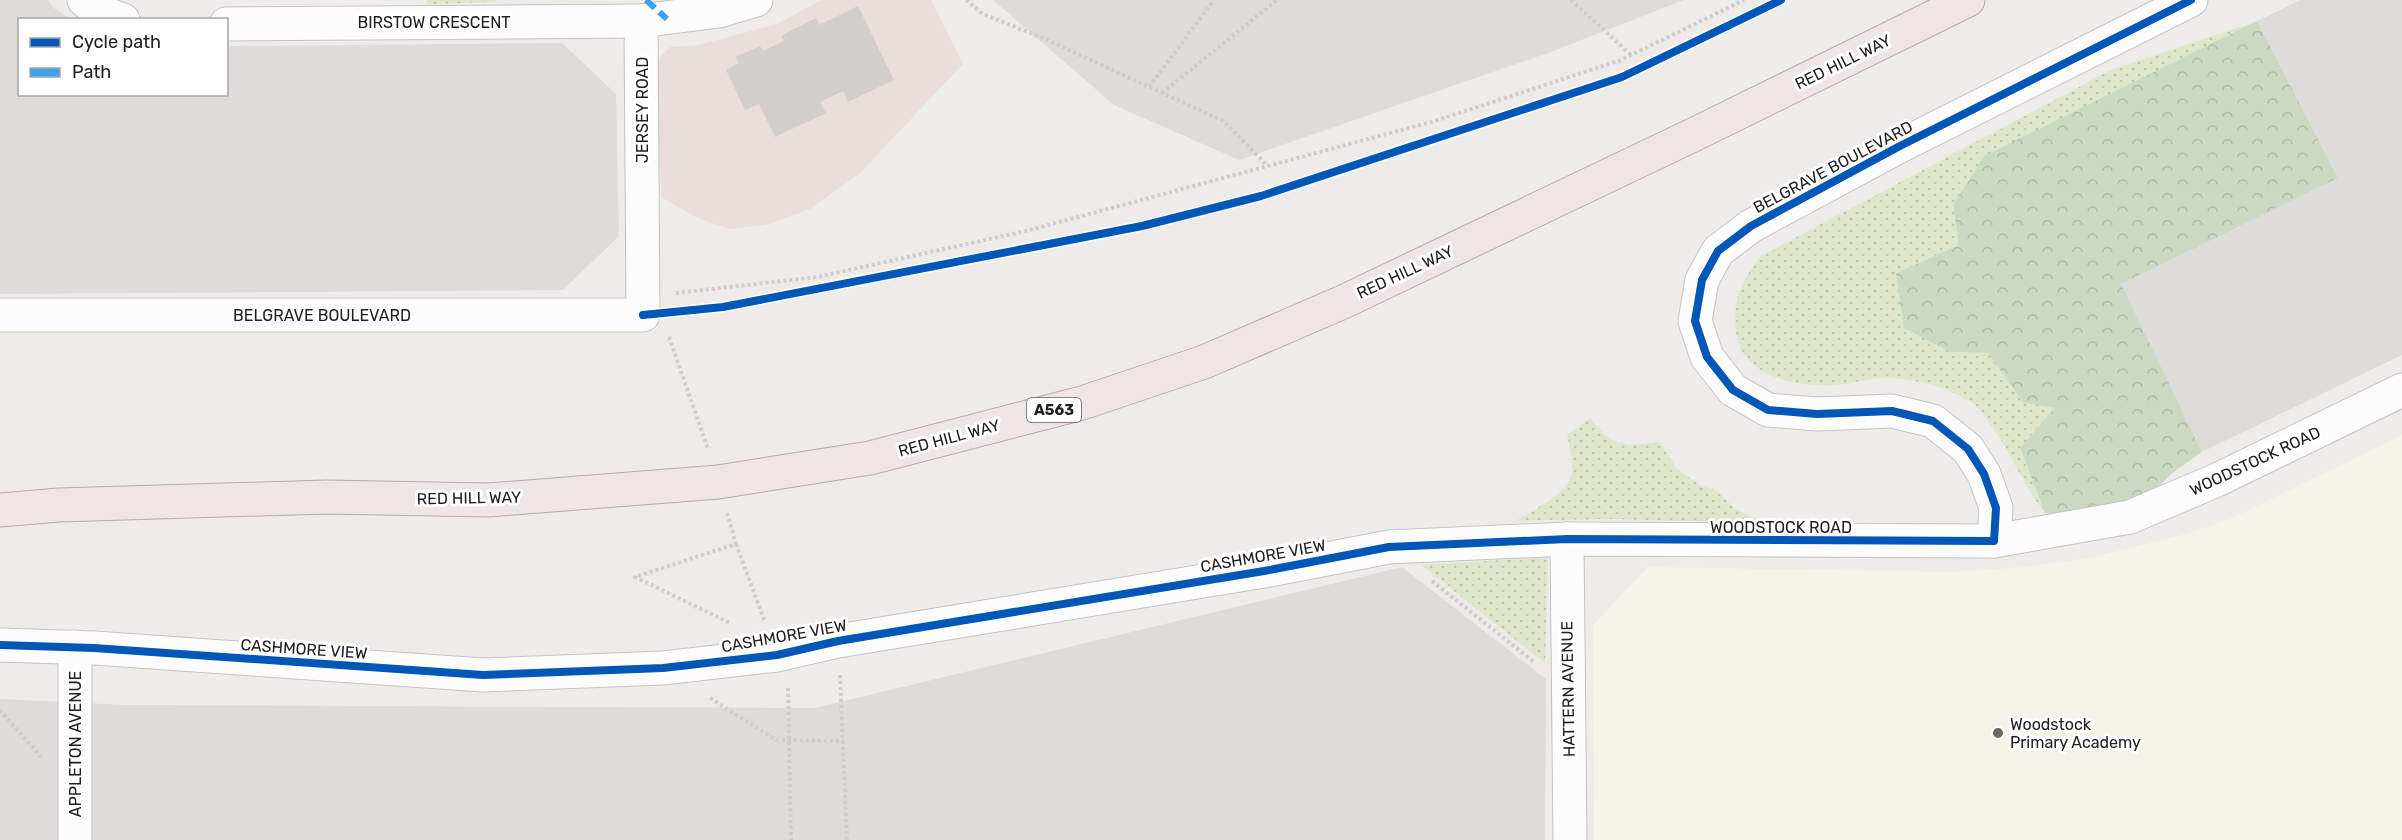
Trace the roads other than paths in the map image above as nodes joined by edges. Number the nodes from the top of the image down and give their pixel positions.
1 (84, 0) edge
2 (756, 0) edge
3 (1968, 0) edge
4 (2191, 0) edge
5 (117, 18) edge
6 (641, 21) junction
7 (228, 24) edge
8 (643, 305) joint
9 (0, 315) edge
10 (2402, 390) edge
11 (0, 497) edge
12 (59, 504) junction
13 (0, 510) edge
14 (1567, 539) junction
15 (1994, 541) junction
16 (0, 645) edge
17 (75, 647) junction
18 (75, 840) edge
19 (1570, 840) edge

1 - 5 street
2 - 6 street
3 - 12 highway, RED HILL WAY / A563
4 - 15 street, BELGRAVE BOULEVARD
6 - 7 street, BIRSTOW CRESCENT
6 - 8 street, JERSEY ROAD
8 - 9 street, BELGRAVE BOULEVARD
10 - 15 street, WOODSTOCK ROAD
11 - 12 highway, RED HILL WAY / A563
12 - 13 highway, RED HILL WAY / A563
14 - 15 street, WOODSTOCK ROAD
14 - 17 street, CASHMORE VIEW
14 - 19 street, HATTERN AVENUE
16 - 17 street, CASHMORE VIEW
17 - 18 street, APPLETON AVENUE

